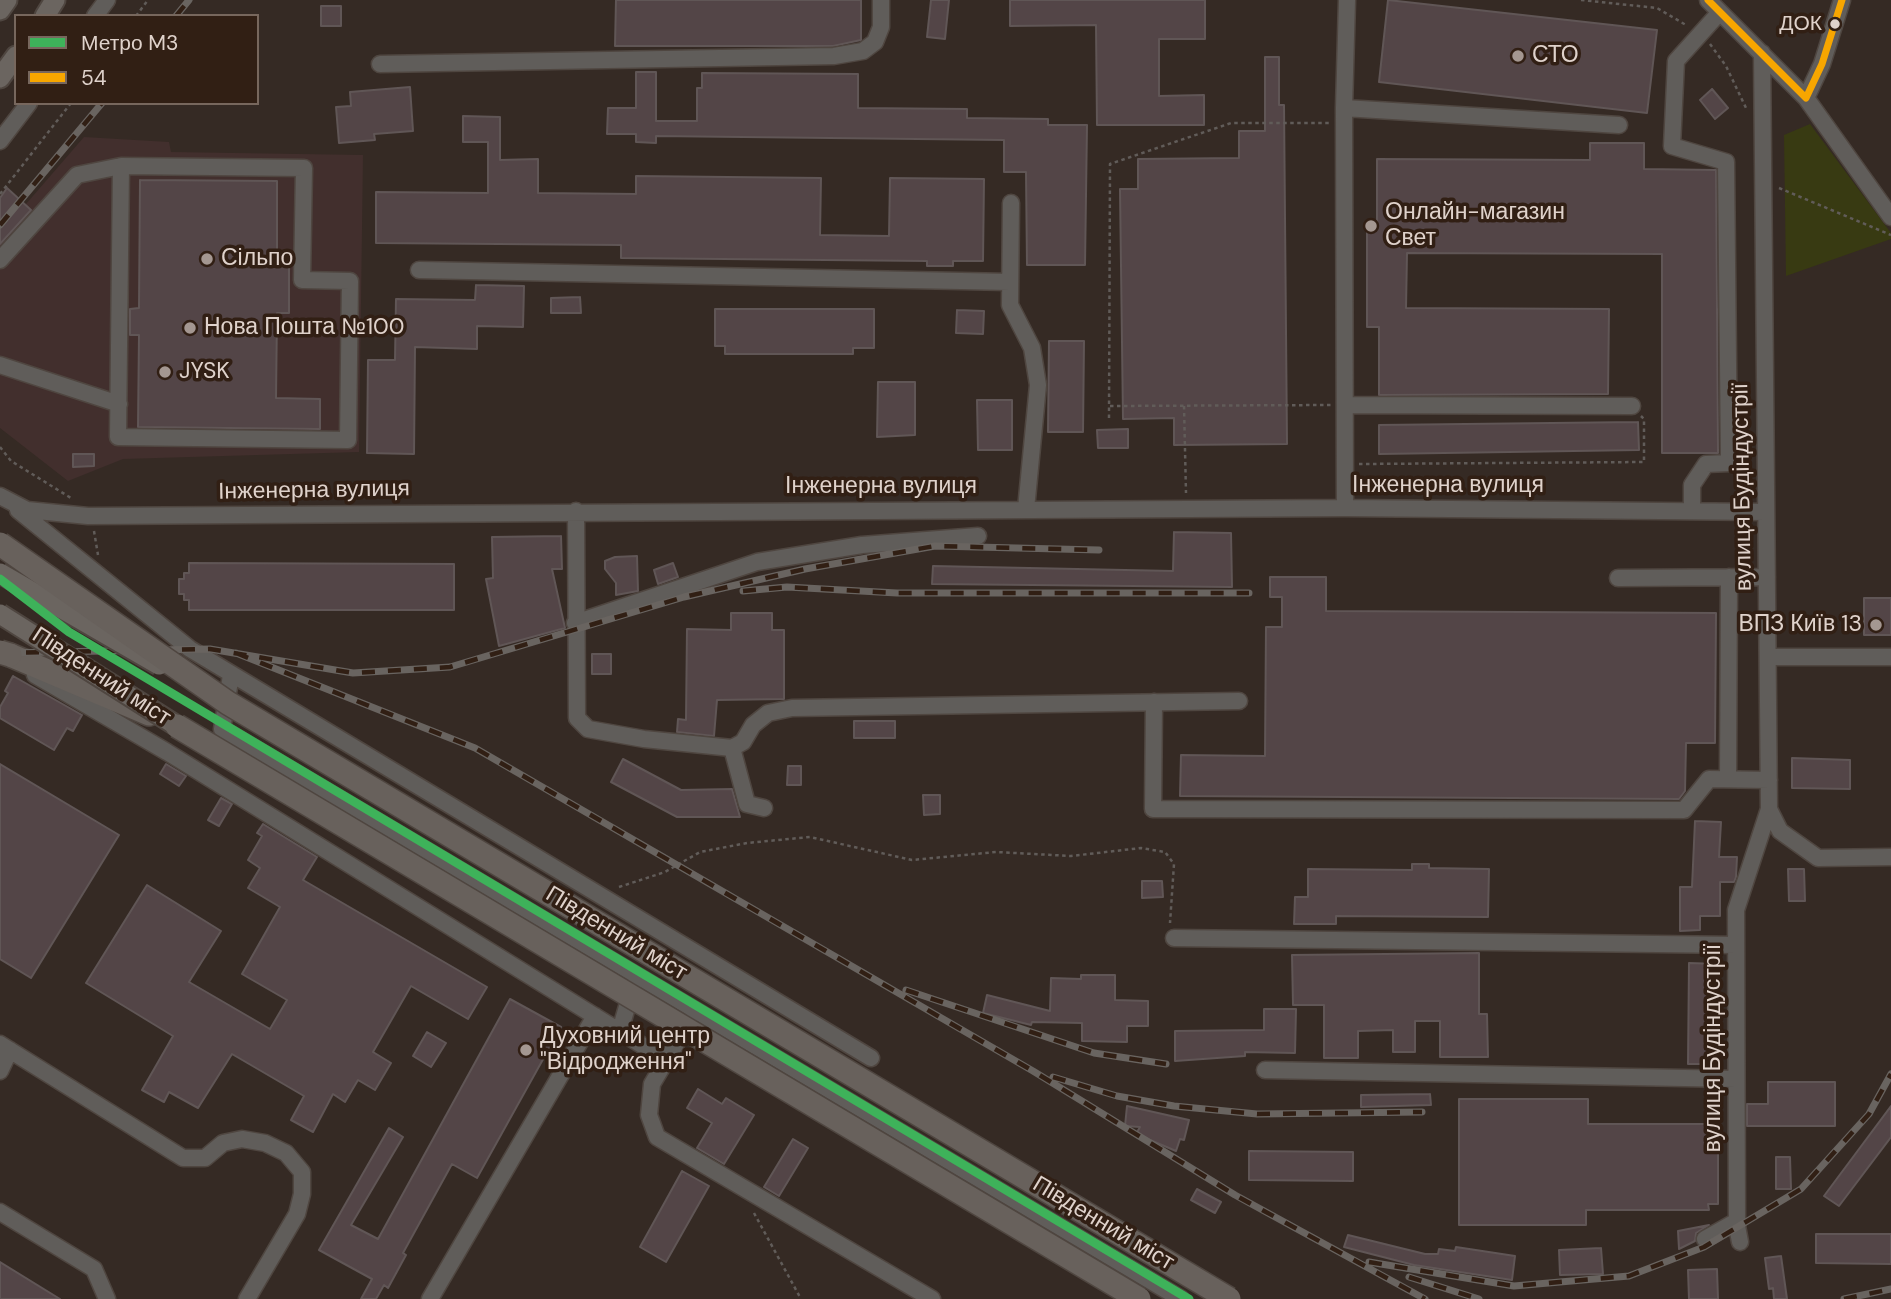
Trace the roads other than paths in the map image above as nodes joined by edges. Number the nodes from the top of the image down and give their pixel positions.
1 (7, 0) edge
2 (881, 0) edge
3 (1347, 0) edge
4 (1842, 0) edge
5 (1714, 6) edge
6 (0, 10) edge
7 (1762, 53) junction
8 (14, 59) edge
9 (380, 64) dead end
10 (0, 78) edge
11 (1806, 98) junction
12 (27, 105) edge
13 (1344, 116) junction
14 (1619, 125) dead end
15 (0, 141) edge
16 (121, 166) junction
17 (1011, 203) dead end
18 (1891, 217) edge
19 (0, 260) edge
20 (419, 271) dead end
21 (1010, 282) junction
22 (0, 365) edge
23 (118, 404) junction
24 (1345, 405) junction
25 (1632, 406) road end
26 (5, 500) edge
27 (1345, 508) junction
28 (1026, 509) junction
29 (576, 511) junction
30 (1692, 511) junction
31 (1766, 512) junction
32 (978, 536) dead end
33 (0, 544) edge
34 (0, 573) edge
35 (1728, 577) junction
36 (1767, 577) junction
37 (1618, 578) dead end
38 (0, 614) edge
39 (575, 623) junction
40 (3, 653) edge
41 (1768, 657) junction
42 (1891, 657) edge
43 (231, 675) junction
44 (1239, 701) dead end
45 (1154, 702) junction
46 (228, 703) junction
47 (177, 726) junction
48 (732, 748) junction
49 (269, 757) junction
50 (1728, 779) junction
51 (1769, 780) junction
52 (255, 806) junction
53 (764, 808) dead end
54 (1769, 809) junction
55 (1891, 857) edge
56 (1174, 938) road end
57 (1736, 945) junction
58 (636, 975) junction
59 (696, 1010) junction
60 (595, 1016) junction
61 (620, 1031) junction
62 (5, 1047) edge
63 (871, 1058) dead end
64 (666, 1060) junction
65 (1265, 1070) dead end
66 (0, 1071) edge
67 (1736, 1079) junction
68 (0, 1212) edge
69 (1737, 1221) junction
70 (1705, 1239) dead end
71 (1740, 1242) dead end
72 (107, 1299) edge
73 (247, 1299) edge
74 (430, 1299) edge
75 (932, 1299) edge
76 (1139, 1299) edge
77 (1181, 1299) edge
78 (1229, 1299) edge

1 - 6 main road
2 - 9 street
3 - 13 street
4 - 11 street
5 - 7 street
5 - 30 street
7 - 11 street
7 - 31 street, вулиця Будіндустрії
8 - 10 main road
11 - 18 street
12 - 15 street
13 - 14 street
13 - 24 street
16 - 19 street
16 - 23 street
16 - 23 street
17 - 21 street
20 - 21 street
21 - 28 street
22 - 23 street
24 - 25 street
24 - 27 street
26 - 29 street, Інженерна вулиця
26 - 43 street
27 - 28 street, Інженерна вулиця
27 - 30 street, Інженерна вулиця
28 - 29 street, Інженерна вулиця
29 - 39 street
30 - 31 street, Інженерна вулиця
31 - 36 street, вулиця Будіндустрії
32 - 39 street
33 - 46 highway, bridge
34 - 46 main road, Південний міст, bridge
35 - 36 street
35 - 37 street
35 - 50 street
36 - 41 street, вулиця Будіндустрії
38 - 47 main road, Південний міст, bridge
39 - 48 street
40 - 47 highway, bridge
40 - 52 street
41 - 42 street
41 - 51 street, вулиця Будіндустрії
43 - 49 street
43 - 63 street
44 - 45 street
45 - 48 street
45 - 50 street
46 - 78 highway, Південний міст, bridge
47 - 76 highway, Південний міст, bridge
48 - 53 street
49 - 52 street
49 - 58 street
50 - 51 street
51 - 54 street, вулиця Будіндустрії
52 - 60 street
54 - 55 street
54 - 57 street, вулиця Будіндустрії
56 - 57 street
57 - 67 street, вулиця Будіндустрії
58 - 59 street
58 - 61 street
59 - 64 street
59 - 77 street
60 - 61 street
60 - 74 street
61 - 64 street
62 - 66 street
62 - 73 street
64 - 75 street
65 - 67 street
67 - 69 street, вулиця Будіндустрії
68 - 72 street
69 - 70 street
69 - 71 street, вулиця Будіндустрії

